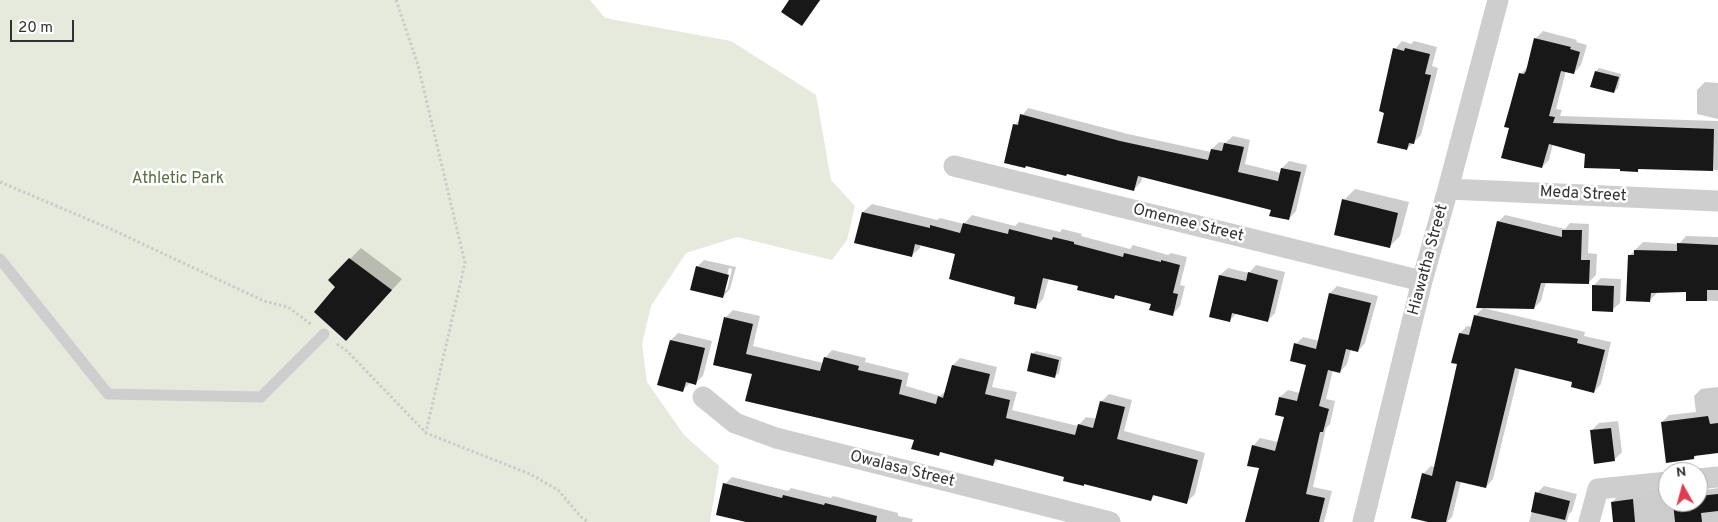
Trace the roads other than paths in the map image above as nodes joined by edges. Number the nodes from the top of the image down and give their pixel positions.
1 (1498, 0) edge
2 (954, 166) dead end
3 (1448, 189) junction
4 (1718, 201) edge
5 (0, 259) edge
6 (1422, 281) junction
7 (324, 334) road end
8 (703, 397) dead end
9 (1658, 483) edge
10 (1110, 522) edge
11 (1363, 522) edge
12 (1589, 522) edge

1 - 3 street, Hiawatha Street
2 - 6 street, Omemee Street
3 - 4 street, Meda Street
3 - 6 street, Hiawatha Street
5 - 7 lane
6 - 11 street, Hiawatha Street
8 - 10 street, Owalasa Street
9 - 12 street

